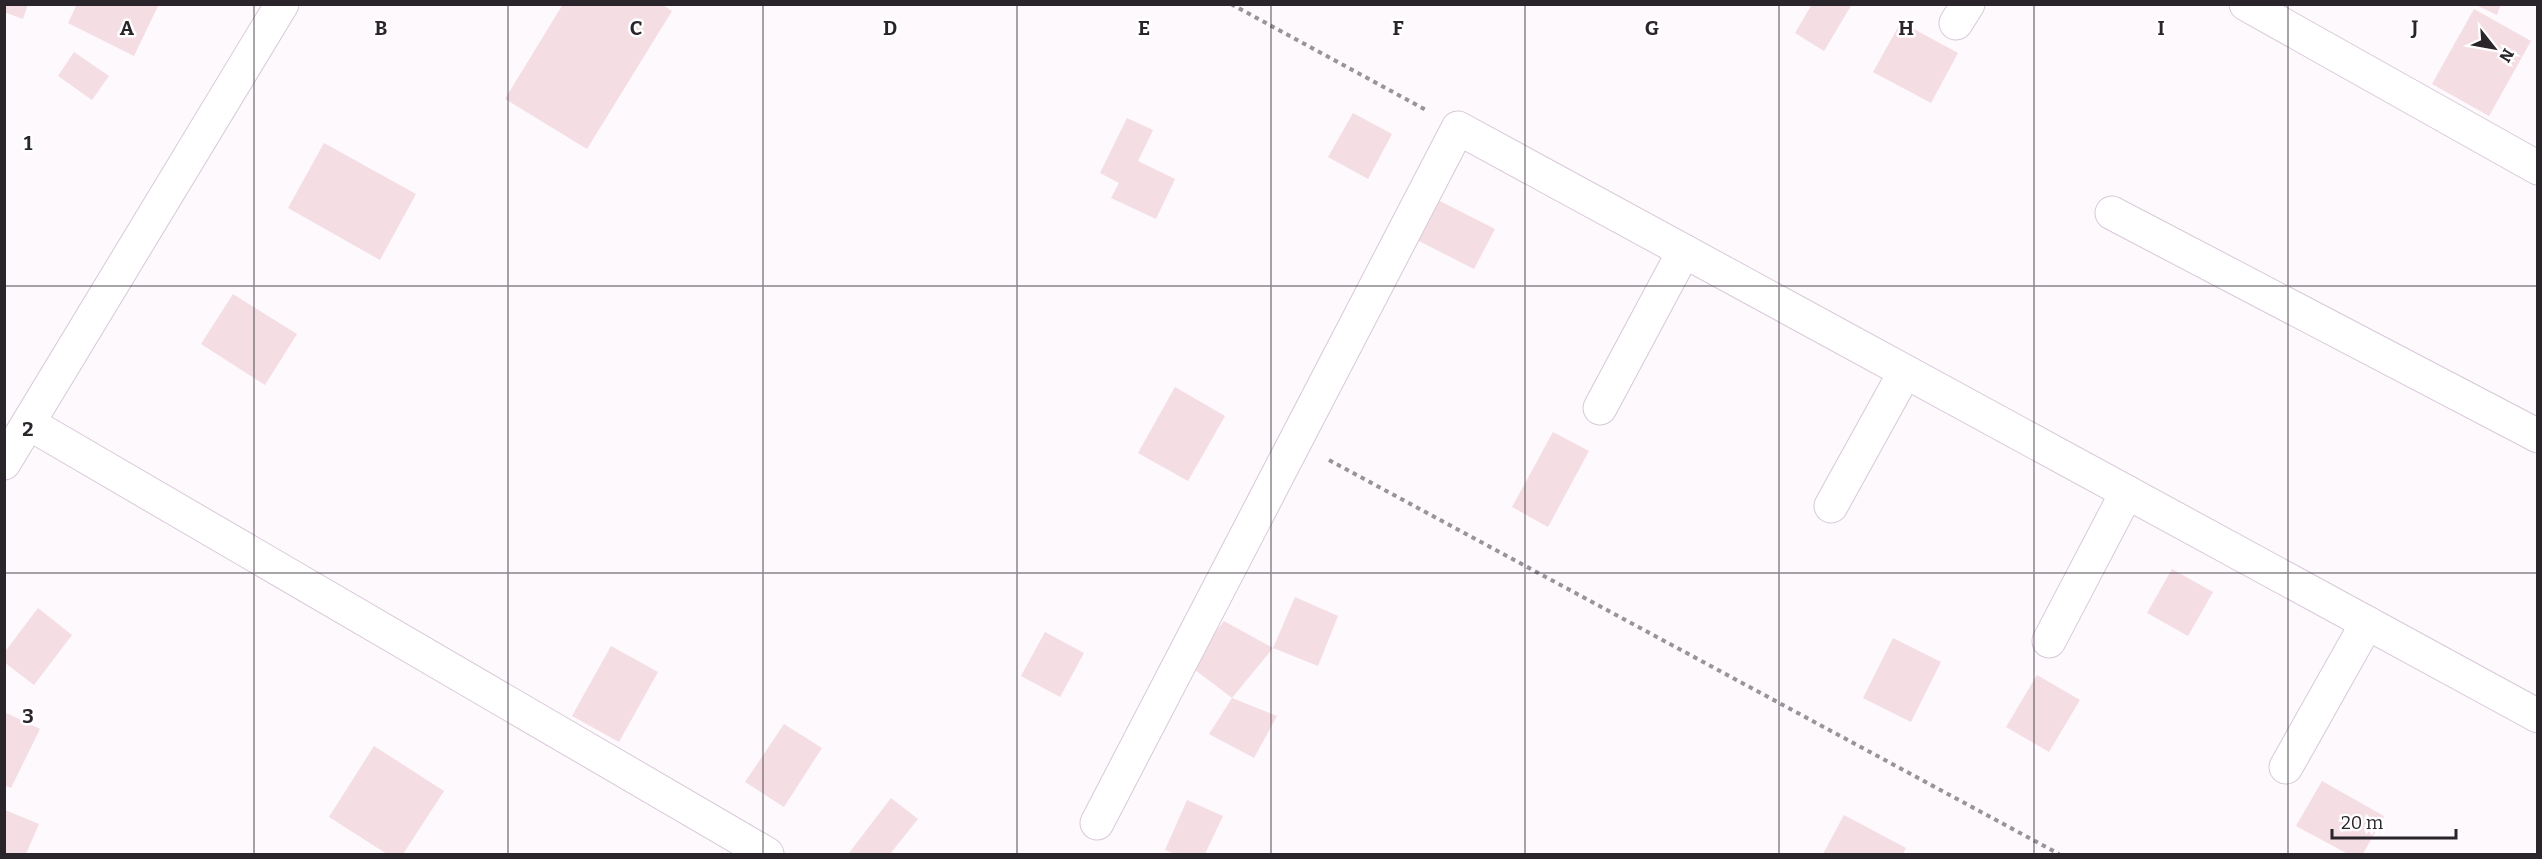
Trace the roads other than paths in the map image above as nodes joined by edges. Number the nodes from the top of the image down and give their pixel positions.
1 (282, 4) edge
2 (2246, 4) edge
3 (2538, 168) edge
4 (2112, 213) dead end
5 (1684, 251) junction
6 (1905, 372) junction
7 (1600, 408) dead end
8 (30, 424) junction
9 (2538, 436) edge
10 (4, 463) edge
11 (2127, 492) junction
12 (1831, 506) dead end
13 (2367, 623) junction
14 (2049, 641) dead end
15 (2538, 716) edge
16 (2286, 767) dead end
17 (1097, 823) dead end
18 (766, 855) edge

1 - 8 street
2 - 3 street
4 - 9 street
5 - 6 street
5 - 7 street
5 - 17 street
6 - 11 street
6 - 12 street
8 - 10 street
8 - 18 street
11 - 13 street
11 - 14 street
13 - 15 street
13 - 16 street

